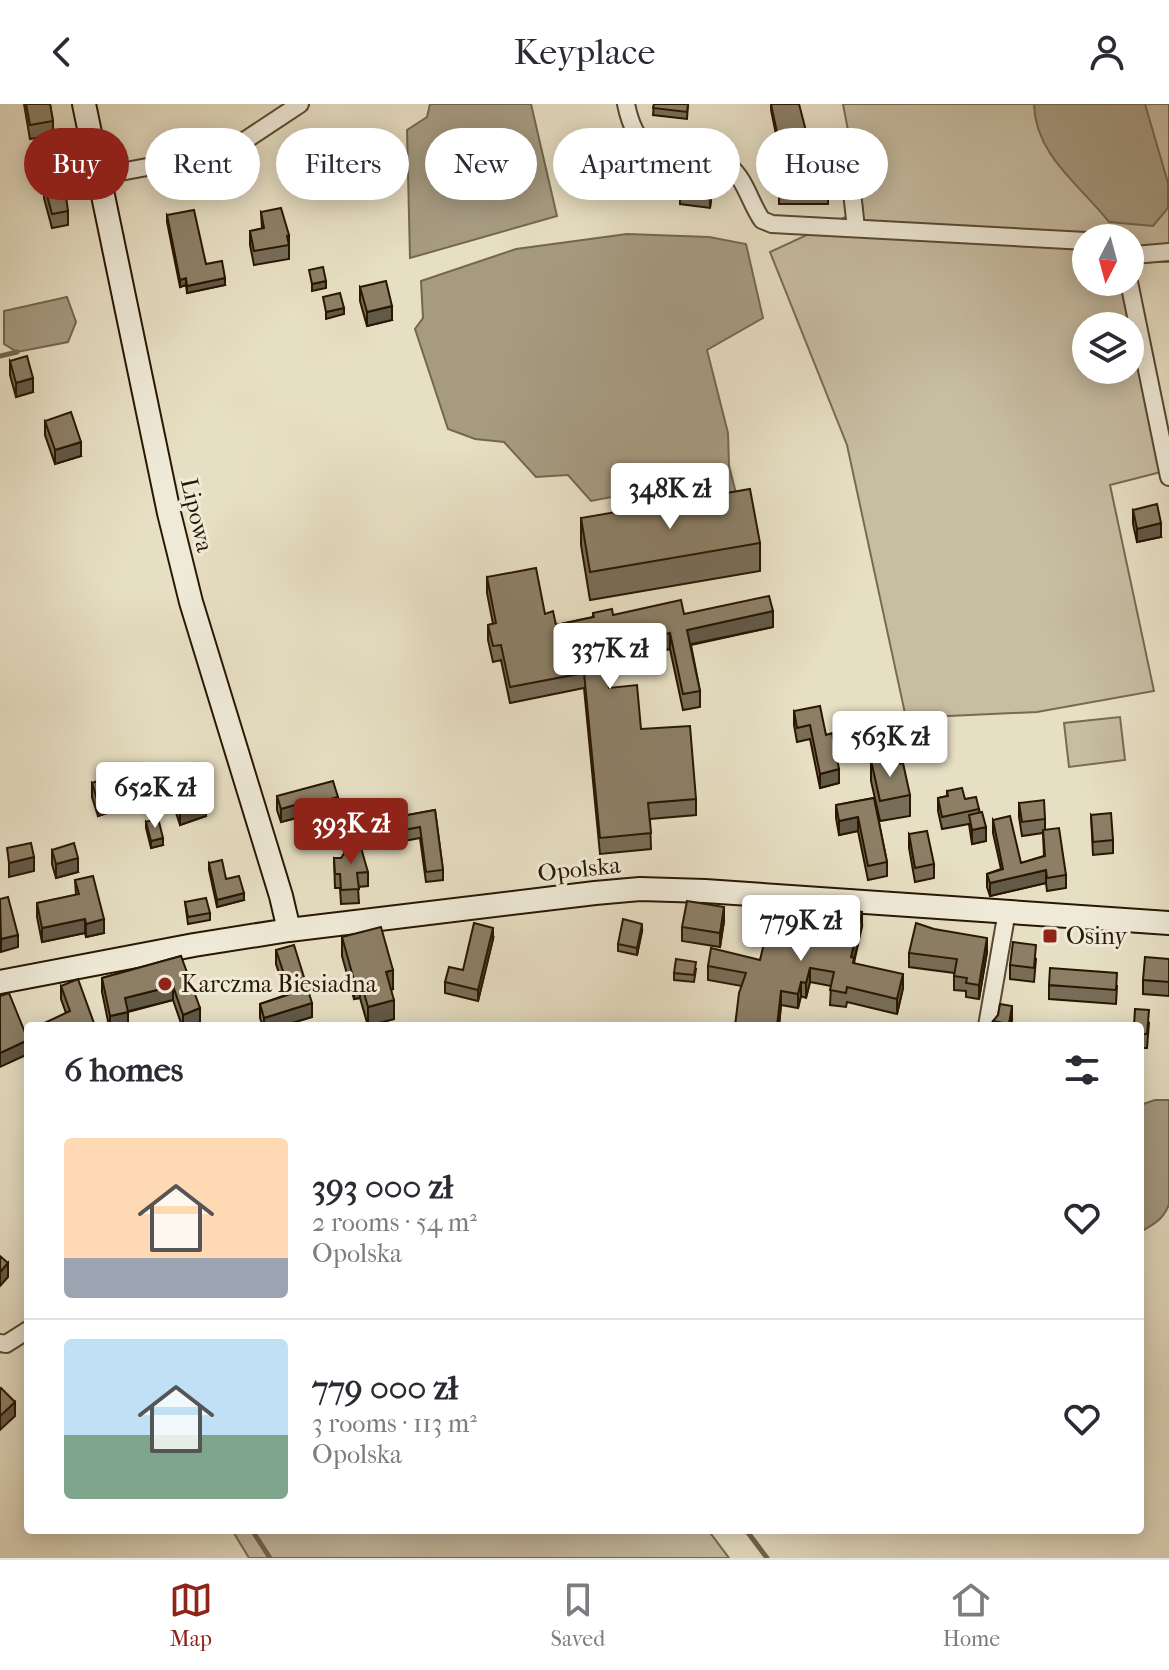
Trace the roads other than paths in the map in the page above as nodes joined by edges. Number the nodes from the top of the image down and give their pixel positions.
1 (84, 104) edge
2 (300, 104) edge
3 (626, 104) edge
4 (89, 128) edge
5 (129, 170) edge
6 (104, 200) edge
7 (853, 200) edge
8 (856, 228) junction
9 (1072, 240) edge
10 (1169, 252) edge
11 (1144, 253) edge
12 (1132, 296) edge
13 (1169, 477) edge
14 (1007, 911) junction
15 (1169, 923) edge
16 (289, 930) junction
17 (0, 982) edge
18 (988, 1022) edge
19 (24, 1333) edge
20 (0, 1343) edge

1 - 4 street, Lipowa
2 - 5 street
3 - 8 street
6 - 16 street, Lipowa
7 - 8 street
8 - 9 street
10 - 11 street
12 - 13 street
14 - 15 street, Opolska
14 - 16 street, Opolska
14 - 18 street
16 - 17 street, Opolska
19 - 20 street

